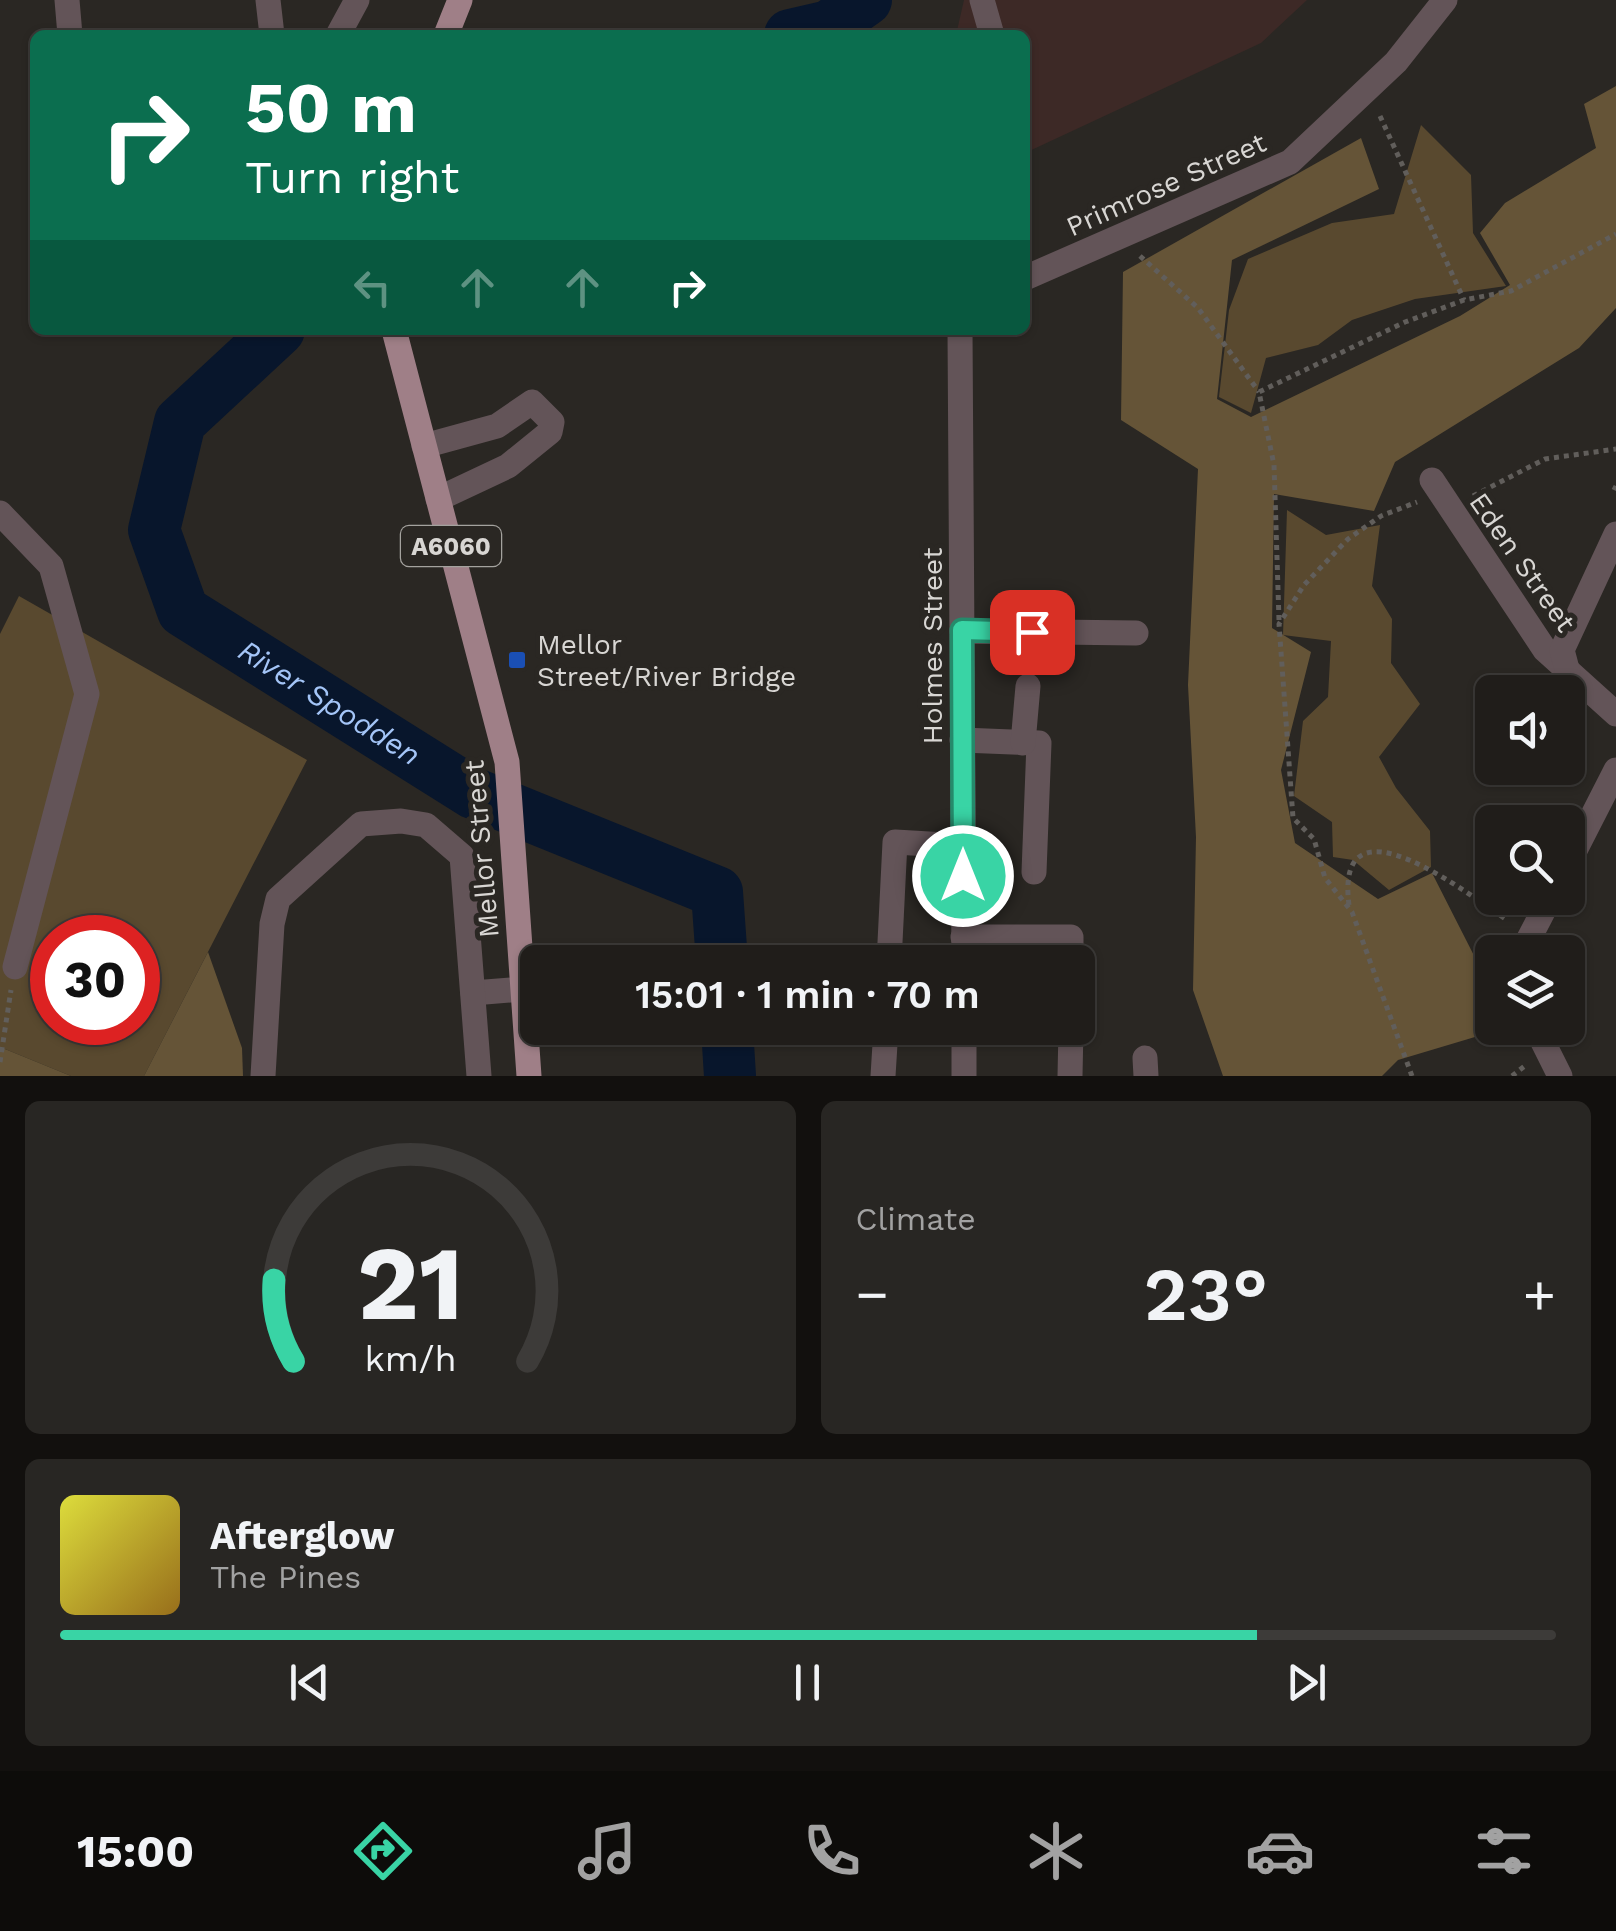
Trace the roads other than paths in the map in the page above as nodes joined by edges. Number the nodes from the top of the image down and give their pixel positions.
1 (67, 0) edge
2 (268, 0) edge
3 (357, 0) edge
4 (460, 0) edge
5 (982, 0) edge
6 (1445, 0) edge
7 (70, 30) edge
8 (271, 30) edge
9 (341, 30) edge
10 (448, 30) edge
11 (991, 30) edge
12 (1030, 276) edge
13 (395, 335) edge
14 (960, 335) edge
15 (424, 446) junction
16 (1441, 497) road end
17 (438, 498) junction
18 (0, 513) edge
19 (1616, 534) edge
20 (962, 630) junction
21 (1136, 633) dead end
22 (1568, 673) junction
23 (1028, 686) dead end
24 (1616, 714) edge
25 (962, 740) junction
26 (1023, 742) junction
27 (1616, 770) edge
28 (1585, 831) edge
29 (963, 846) junction
30 (1034, 872) dead end
31 (520, 945) edge
32 (890, 945) edge
33 (964, 945) edge
34 (1006, 945) edge
35 (1072, 945) edge
36 (15, 967) road end
37 (520, 989) edge
38 (472, 993) junction
39 (526, 1045) edge
40 (885, 1045) edge
41 (964, 1045) edge
42 (1071, 1045) edge
43 (1544, 1045) edge
44 (264, 1076) edge
45 (480, 1076) edge
46 (528, 1076) edge
47 (883, 1076) edge
48 (964, 1076) edge
49 (1070, 1076) edge
50 (1560, 1076) edge

1 - 7 street
2 - 8 street
3 - 9 street
4 - 10 main road
5 - 11 street
6 - 12 street, Primrose Street
13 - 15 main road, Mellor Street / A6060
14 - 20 street, Holmes Street
15 - 17 main road, Mellor Street / A6060
15 - 17 street
16 - 22 street, Eden Street
17 - 31 main road, Mellor Street / A6060
18 - 36 street
19 - 22 street
20 - 21 street
20 - 25 street, Holmes Street
22 - 24 street, Eden Street
23 - 26 street
25 - 26 street
25 - 29 street, Holmes Street
26 - 30 street
27 - 28 street
29 - 32 street
29 - 33 street, Holmes Street
34 - 35 street
37 - 38 street
38 - 44 street
38 - 45 street
39 - 46 main road, Mellor Street / A6060
40 - 47 street
41 - 48 street
42 - 49 street
43 - 50 street

